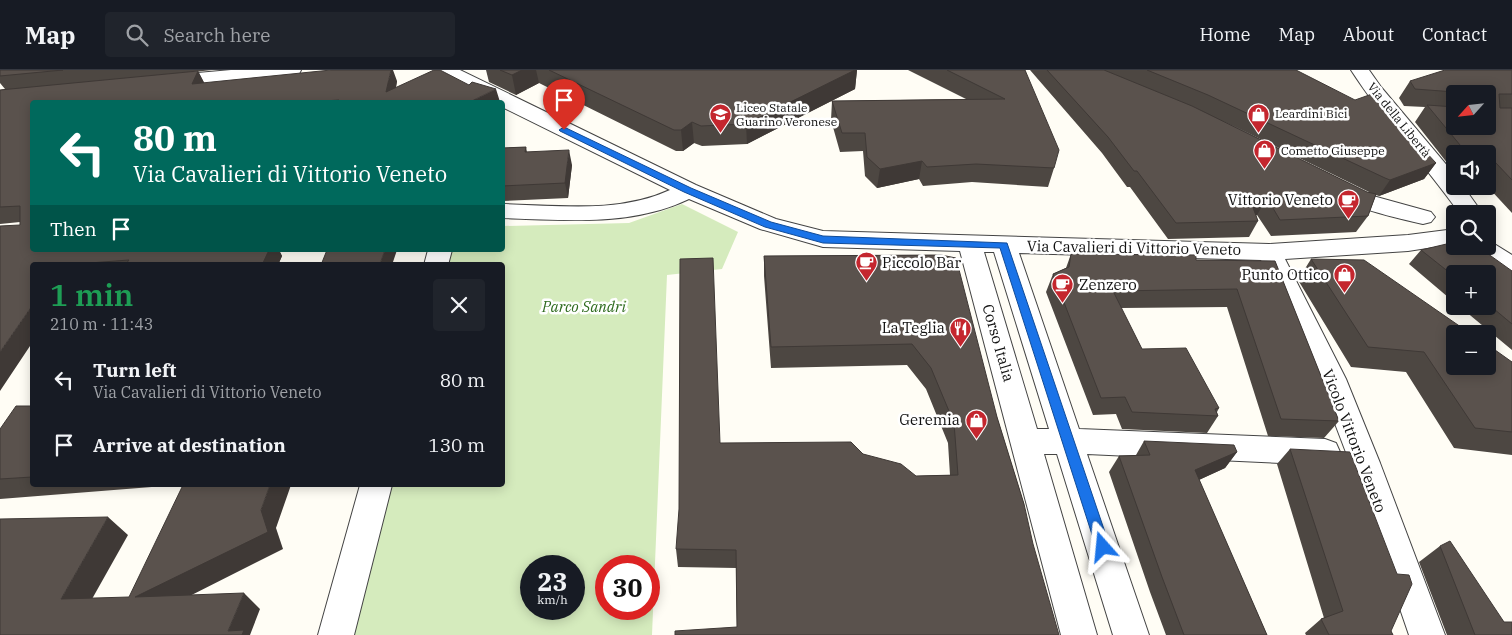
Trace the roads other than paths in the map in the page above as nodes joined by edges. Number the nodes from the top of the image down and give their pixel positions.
1 (292, 70) edge
2 (448, 70) edge
3 (1360, 70) edge
4 (144, 84) edge
5 (504, 100) edge
6 (505, 100) edge
7 (1393, 113) junction
8 (1416, 114) dead end
9 (1440, 170) junction
10 (1322, 180) edge
11 (688, 190) junction
12 (1465, 205) edge
13 (505, 211) edge
14 (1446, 211) edge
15 (1429, 215) junction
16 (1446, 233) edge
17 (1446, 237) edge
18 (1408, 243) junction
19 (970, 244) junction
20 (1004, 245) junction
21 (1269, 252) junction
22 (1069, 441) junction
23 (1026, 442) junction
24 (1361, 454) junction
25 (375, 487) edge
26 (336, 635) edge
27 (1080, 635) edge
28 (1131, 635) edge
29 (1427, 635) edge

1 - 4 street
2 - 5 street, Via Cavalieri di Vittorio Veneto
3 - 7 street, Via della Libertà
6 - 11 street, Via Cavalieri di Vittorio Veneto
7 - 8 street
7 - 9 street, Via della Libertà
9 - 12 street, Via della Libertà
9 - 15 street, Via della Libertà
10 - 15 street
11 - 13 street
11 - 19 street, Via Cavalieri di Vittorio Veneto
14 - 15 street
15 - 16 street
15 - 18 street
17 - 18 street, Via Cavalieri di Vittorio Veneto
18 - 21 street, Via Cavalieri di Vittorio Veneto
19 - 20 street, Via Cavalieri di Vittorio Veneto
19 - 23 street, Corso Italia
20 - 21 street, Via Cavalieri di Vittorio Veneto
20 - 22 street
21 - 24 street, Vicolo Vittorio Veneto
22 - 23 street
22 - 24 street
22 - 28 street
23 - 27 street, Corso Italia
24 - 29 street, Vicolo Vittorio Veneto
25 - 26 street

